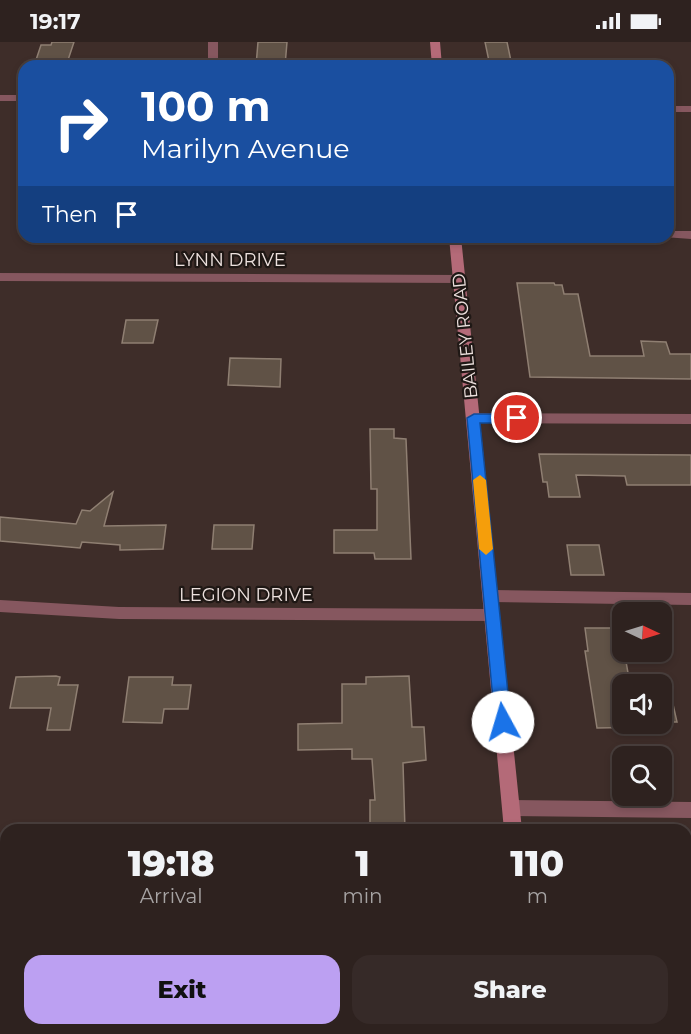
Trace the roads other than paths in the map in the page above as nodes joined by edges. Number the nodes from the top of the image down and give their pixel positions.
1 (213, 42) edge
2 (435, 42) edge
3 (213, 60) edge
4 (436, 60) edge
5 (0, 98) edge
6 (18, 98) edge
7 (674, 109) edge
8 (691, 109) edge
9 (674, 235) edge
10 (691, 235) edge
11 (456, 243) edge
12 (0, 278) edge
13 (459, 279) junction
14 (474, 418) junction
15 (691, 419) edge
16 (491, 596) junction
17 (691, 599) edge
18 (0, 606) edge
19 (492, 615) junction
20 (511, 808) junction
21 (691, 810) edge
22 (512, 824) edge

1 - 3 street
2 - 4 street
5 - 6 street
7 - 8 street
9 - 10 street
11 - 13 street, BAILEY ROAD
12 - 13 street, LYNN DRIVE
13 - 14 street, BAILEY ROAD
14 - 15 street
14 - 16 street, BAILEY ROAD
16 - 17 street
16 - 19 street, BAILEY ROAD
18 - 19 street, LEGION DRIVE
19 - 20 street, BAILEY ROAD
20 - 21 street
20 - 22 street, BAILEY ROAD

